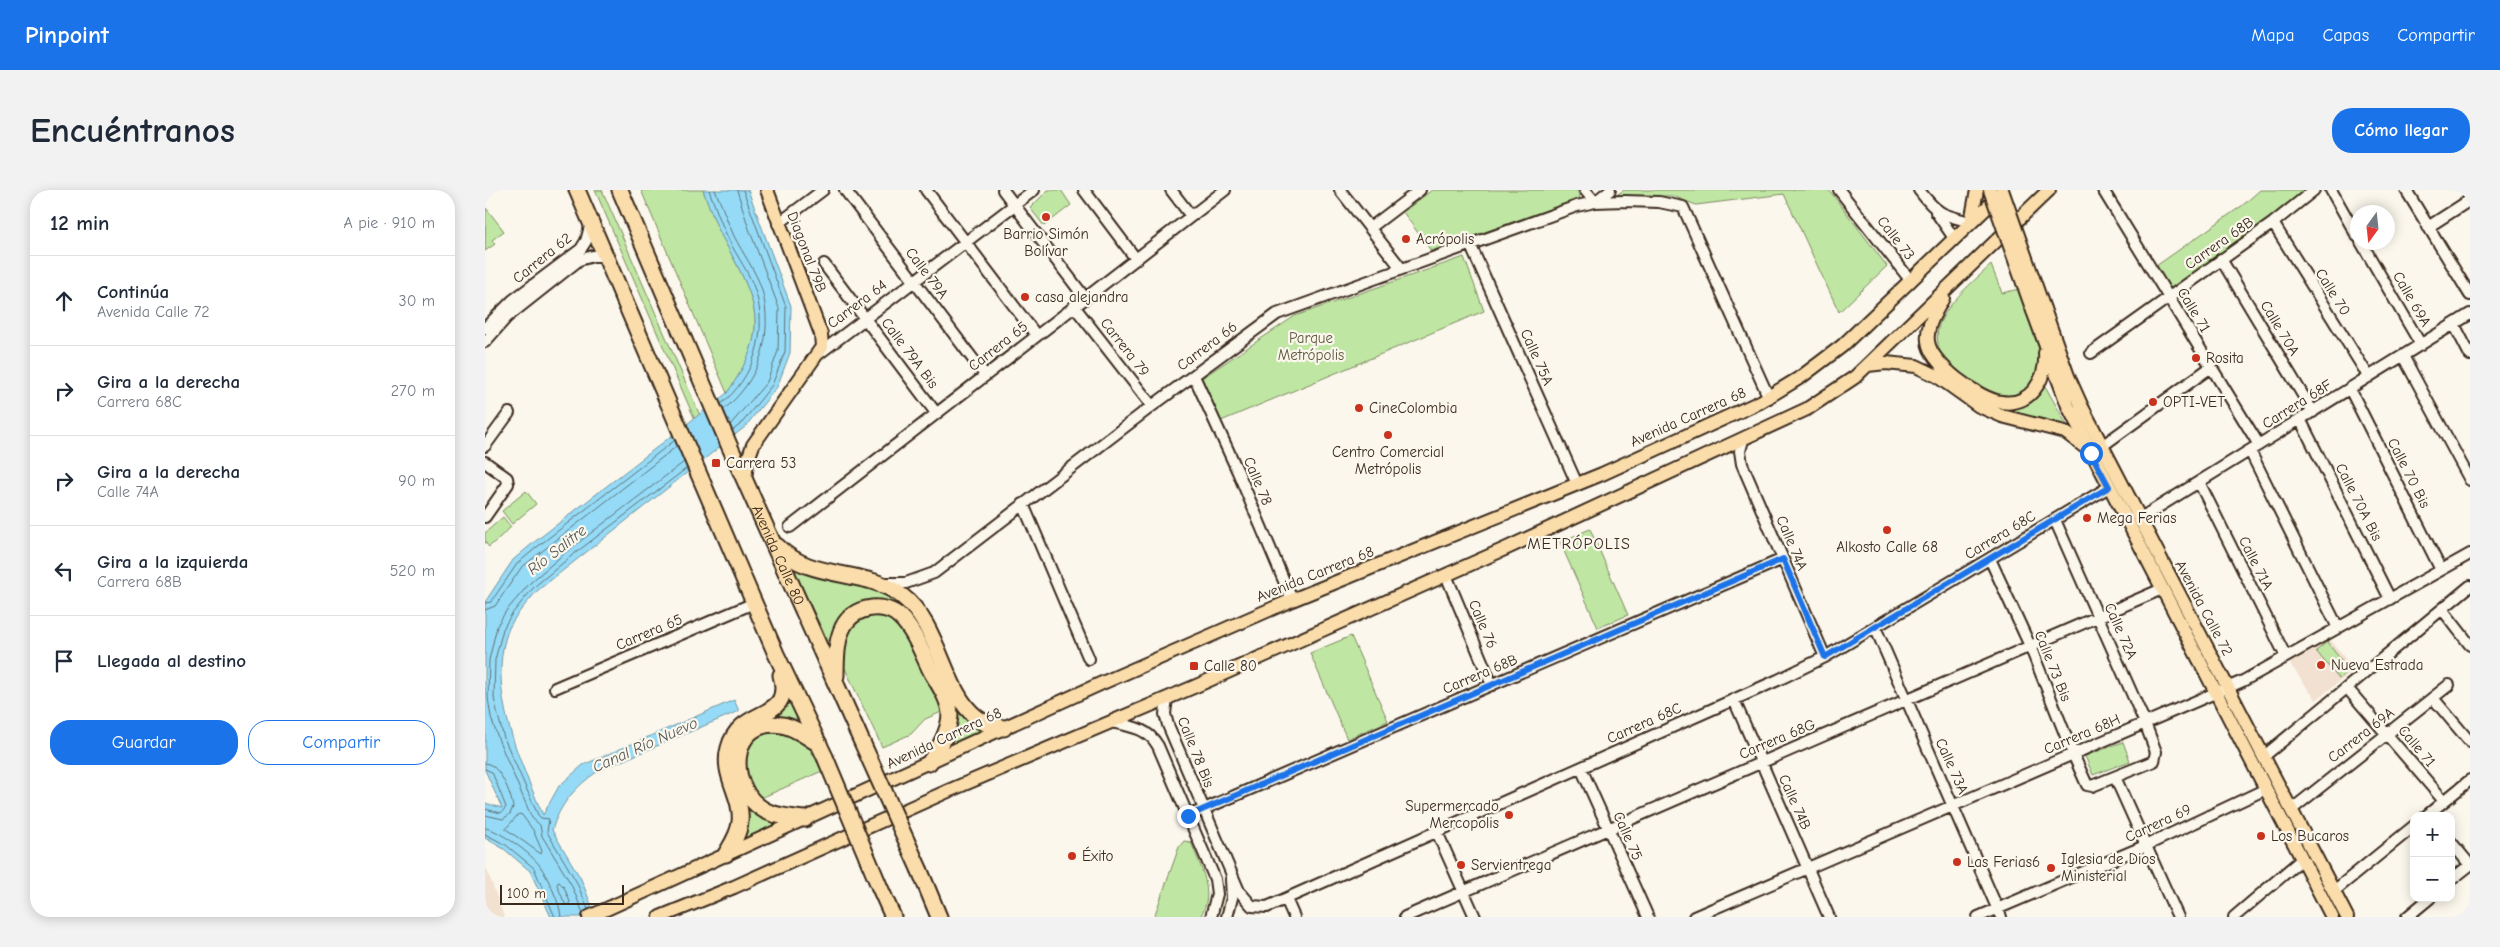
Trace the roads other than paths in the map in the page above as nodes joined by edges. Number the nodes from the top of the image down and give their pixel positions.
1 (577, 190) edge
2 (620, 190) edge
3 (767, 190) edge
4 (823, 190) edge
5 (845, 190) edge
6 (926, 190) edge
7 (1003, 190) edge
8 (1034, 190) edge
9 (1084, 190) edge
10 (1171, 190) edge
11 (1225, 190) edge
12 (1340, 190) edge
13 (1420, 190) edge
14 (1585, 190) edge
15 (1610, 190) edge
16 (1839, 190) edge
17 (1919, 190) edge
18 (1977, 190) edge
19 (1990, 190) edge
20 (2003, 190) edge
21 (2049, 190) edge
22 (2103, 190) edge
23 (2314, 190) edge
24 (2331, 190) edge
25 (2405, 190) edge
26 (2470, 200) edge
27 (1595, 202) junction
28 (1015, 205) junction
29 (1934, 209) junction
30 (1191, 216) junction
31 (1971, 222) junction
32 (591, 223) junction
33 (2273, 223) junction
34 (778, 224) junction
35 (2350, 224) edge
36 (2428, 227) junction
37 (1370, 228) junction
38 (1954, 238) junction
39 (966, 242) junction
40 (1470, 244) junction
41 (2366, 250) edge
42 (606, 256) junction
43 (1136, 259) junction
44 (2221, 259) junction
45 (825, 264) dead end
46 (1401, 268) junction
47 (914, 281) junction
48 (1911, 281) junction
49 (1950, 287) junction
50 (2470, 295) edge
51 (1085, 298) junction
52 (2169, 298) junction
53 (1074, 306) junction
54 (2038, 310) junction
55 (506, 313) junction
56 (2470, 314) edge
57 (865, 317) junction
58 (2454, 324) junction
59 (485, 328) edge
60 (1037, 335) junction
61 (485, 342) edge
62 (2421, 344) junction
63 (2045, 346) junction
64 (820, 353) junction
65 (2091, 353) dead end
66 (2470, 355) edge
67 (2403, 356) junction
68 (1868, 365) junction
69 (2211, 367) junction
70 (985, 375) junction
71 (1194, 376) junction
72 (2369, 377) junction
73 (2349, 389) junction
74 (1769, 398) junction
75 (1152, 406) junction
76 (937, 412) junction
77 (2313, 412) junction
78 (509, 413) dead end
79 (2300, 420) junction
80 (1743, 440) junction
81 (729, 445) junction
82 (753, 445) junction
83 (2259, 445) junction
84 (485, 446) edge
85 (2097, 449) junction
86 (2249, 451) junction
87 (485, 462) edge
88 (745, 480) junction
89 (2470, 480) edge
90 (2199, 482) junction
91 (1577, 484) junction
92 (2109, 487) junction
93 (1023, 504) junction
94 (485, 517) edge
95 (2139, 519) junction
96 (2055, 520) junction
97 (790, 527) dead end
98 (772, 541) junction
99 (2469, 557) edge
100 (1783, 559) junction
101 (1989, 559) junction
102 (2441, 570) junction
103 (1446, 575) junction
104 (879, 583) junction
105 (2470, 586) edge
106 (2161, 589) junction
107 (2390, 599) junction
108 (1292, 600) junction
109 (754, 603) junction
110 (2442, 609) junction
111 (2098, 616) junction
112 (1875, 627) junction
113 (2338, 628) junction
114 (2470, 644) edge
115 (2030, 646) junction
116 (776, 654) junction
117 (1825, 657) junction
118 (2286, 657) junction
119 (1089, 659) dead end
120 (836, 683) junction
121 (2449, 684) dead end
122 (1492, 685) junction
123 (555, 688) dead end
124 (2347, 688) junction
125 (2221, 691) junction
126 (1167, 698) junction
127 (2433, 698) junction
128 (1734, 700) junction
129 (1906, 700) junction
130 (1111, 722) junction
131 (2145, 723) junction
132 (1004, 728) junction
133 (2387, 734) junction
134 (2470, 742) edge
135 (822, 751) junction
136 (2073, 754) junction
137 (2263, 757) junction
138 (1761, 762) junction
139 (929, 763) junction
140 (1581, 768) junction
141 (2115, 777) junction
142 (2470, 780) edge
143 (2266, 790) junction
144 (2444, 801) junction
145 (1953, 806) junction
146 (1204, 810) junction
147 (2291, 810) junction
148 (2431, 812) edge
149 (1188, 816) junction
150 (805, 818) junction
151 (1609, 829) junction
152 (2410, 829) edge
153 (1437, 832) junction
154 (2147, 845) junction
155 (2455, 847) edge
156 (727, 854) junction
157 (2302, 859) junction
158 (2470, 865) edge
159 (1807, 868) junction
160 (1230, 871) junction
161 (2455, 877) edge
162 (2333, 891) junction
163 (1463, 892) junction
164 (1286, 899) junction
165 (2425, 902) edge
166 (1999, 913) edge
167 (593, 915) edge
168 (666, 916) edge
169 (893, 917) edge
170 (939, 917) edge
171 (1211, 917) edge
172 (1227, 917) edge
173 (1294, 917) edge
174 (1405, 917) edge
175 (1475, 917) edge
176 (1648, 917) edge
177 (1693, 917) edge
178 (1829, 917) edge
179 (1979, 917) edge
180 (2178, 917) edge
181 (2234, 917) edge
182 (2332, 917) edge
183 (2347, 917) edge
184 (2407, 917) edge

1 - 32 highway
2 - 81 highway, Avenida Calle 80
3 - 34 main road, Diagonal 79B
4 - 34 street
5 - 47 street, Calle 79A
6 - 39 street
7 - 28 street
8 - 28 street, Carrera 64
9 - 43 street
10 - 30 street
11 - 30 street, Carrera 65
12 - 37 street
13 - 37 street
14 - 27 street
15 - 27 street, Carrera 66
16 - 48 street, Calle 73
17 - 29 street
18 - 31 main road
19 - 54 main road, bridge
20 - 31 main road, Avenida Carrera 68
20 - 54 main road, bridge
21 - 49 main road
22 - 52 street, Calle 71
23 - 33 street, Carrera 68B
24 - 35 street
25 - 36 street
26 - 36 street
27 - 40 street, Carrera 66
27 - 74 street, Carrera 66
28 - 39 street, Carrera 64
28 - 51 street
29 - 31 street
29 - 38 street
30 - 43 street, Carrera 65
31 - 38 main road, Avenida Carrera 68
32 - 42 highway
32 - 55 street, Carrera 62
33 - 44 street, Carrera 68B
33 - 72 street, Calle 70
34 - 64 main road, Diagonal 79B
36 - 50 street
37 - 46 street
38 - 48 main road, Avenida Carrera 68
39 - 47 street, Carrera 64
39 - 60 street
40 - 46 street, Carrera 66
40 - 91 street, Calle 75A
41 - 62 street, Calle 69A
42 - 55 street, Carrera 62
42 - 109 highway
43 - 51 street, Carrera 65
44 - 52 street, Carrera 68B
44 - 77 street, Calle 70A
45 - 57 street, Calle 79A Bis
46 - 71 street, Carrera 66
47 - 57 street, Carrera 64
47 - 70 street, Calle 79A
48 - 74 main road, Avenida Carrera 68
49 - 63 main road
49 - 68 main road
51 - 53 street, Carrera 65
52 - 65 street, Carrera 68B
52 - 69 street, Calle 71
53 - 60 street, Carrera 65
53 - 75 street, Carrera 79
54 - 63 main road, Avenida Calle 72
54 - 85 main road, Avenida Calle 72
55 - 59 street, Carrera 62
55 - 61 street, Carrera 62
56 - 58 street, Carrera 68F
57 - 64 street, Carrera 64
57 - 76 street, Calle 79A Bis
58 - 62 street, Carrera 68F
58 - 66 street
60 - 70 street, Carrera 65
62 - 67 street, Carrera 68F
63 - 85 main road, Avenida Calle 72
64 - 82 main road, Carrera 64
67 - 72 street, Carrera 68F
67 - 89 street
68 - 80 main road
68 - 85 main road
69 - 83 street, Calle 71
69 - 85 street
70 - 76 street, Carrera 65
71 - 75 street, Carrera 66
71 - 108 street, Calle 78
72 - 73 street, Carrera 68F
73 - 77 street, Carrera 68F
73 - 102 street, Calle 70 Bis
74 - 91 main road, Avenida Carrera 68
75 - 93 street, Carrera 66
76 - 97 street, Carrera 65
77 - 79 street, Carrera 68F
78 - 84 street
79 - 83 street, Carrera 68F
79 - 107 street, Calle 70A Bis
80 - 100 street, Calle 74A
80 - 103 main road
81 - 82 main road
81 - 88 highway, Avenida Calle 80
82 - 88 main road, Carrera 64
83 - 86 street, Carrera 68F
85 - 92 main road, Avenida Calle 72
85 - 95 main road, Avenida Calle 72
86 - 90 street, Carrera 68F
86 - 113 street
87 - 94 street
88 - 98 highway, Avenida Calle 80
90 - 95 street, Carrera 68F
90 - 118 street, Calle 71A
91 - 108 main road, Avenida Carrera 68
92 - 96 street, Carrera 68C
92 - 106 main road, Avenida Calle 72
93 - 104 street, Carrera 66
93 - 119 street
95 - 125 main road, Avenida Calle 72
96 - 101 street, Carrera 68C
96 - 111 street, Calle 72A
98 - 104 highway
98 - 120 highway, Avenida Calle 80
99 - 102 street, Carrera 68H
100 - 117 street, Calle 74A
100 - 122 street, Carrera 68B
101 - 112 street, Carrera 68C
101 - 115 street, Calle 73 Bis
102 - 107 street, Carrera 68H
103 - 122 street, Calle 76
103 - 126 main road
104 - 132 highway
105 - 110 street
106 - 111 street, Carrera 68G
106 - 125 main road, Avenida Calle 72
107 - 113 street, Carrera 68H
108 - 132 main road, Avenida Carrera 68
109 - 116 highway
109 - 123 street, Carrera 65
110 - 114 street
110 - 124 street
111 - 115 street, Carrera 68G
111 - 131 street, Calle 72A
112 - 117 street, Carrera 68C
112 - 129 street, Calle 73A
113 - 118 street, Carrera 68H
115 - 129 street, Carrera 68G
115 - 136 street, Calle 73 Bis
116 - 135 highway
116 - 156 highway
117 - 128 street, Carrera 68C
118 - 125 street, Carrera 68H
120 - 139 highway
120 - 170 highway, Avenida Calle 80, bridge
121 - 127 street, Carrera 69A
122 - 146 street, Carrera 68B
124 - 133 street, Calle 71
124 - 137 street
125 - 131 street, Carrera 68H
125 - 137 main road, Avenida Calle 72
125 - 143 main road, Avenida Calle 72
126 - 130 main road
126 - 146 street, Calle 78 Bis
127 - 133 street, Carrera 69A
127 - 134 street
128 - 138 street, Calle 74B
128 - 140 street, Carrera 68C
129 - 138 street, Carrera 68G
129 - 145 street, Calle 73A
130 - 149 street, Calle 78 Bis
130 - 168 main road
131 - 136 street, Carrera 68H
131 - 141 street, Calle 72A
132 - 139 main road, Avenida Carrera 68
133 - 144 street, Calle 71
133 - 147 street, Carrera 69A
135 - 150 highway
135 - 169 highway, bridge
136 - 141 street, Calle 73 Bis
136 - 145 street, Carrera 68H
137 - 147 main road, Avenida Calle 72
138 - 151 street, Carrera 68G
138 - 159 street, Calle 74B
139 - 150 main road, Avenida Carrera 68
140 - 151 street, Calle 75
140 - 153 street, Carrera 68C
141 - 154 street
142 - 144 street
143 - 154 street, Carrera 69
143 - 157 main road, Avenida Calle 72
144 - 148 street
145 - 159 street, Carrera 68H
145 - 166 street, Calle 73A
146 - 149 street, Carrera 68B
146 - 160 street, Calle 78 Bis
147 - 162 main road, Avenida Calle 72
149 - 171 street, Calle 78 Bis
150 - 156 main road, Avenida Carrera 68
151 - 163 street, Carrera 68G
151 - 176 street, Calle 75
152 - 162 street
153 - 163 street
153 - 164 street, Carrera 68C
154 - 166 street, Carrera 69
154 - 180 street
155 - 158 street
156 - 167 main road, Avenida Carrera 68
157 - 181 street
157 - 182 main road, Avenida Calle 72
158 - 161 street
159 - 177 street, Carrera 68H
159 - 178 street, Calle 74B
160 - 164 street, Carrera 68C
160 - 172 street
162 - 183 main road, Avenida Calle 72
163 - 174 street, Carrera 68G
163 - 175 street
164 - 173 street
165 - 184 street
166 - 179 street, Carrera 69

